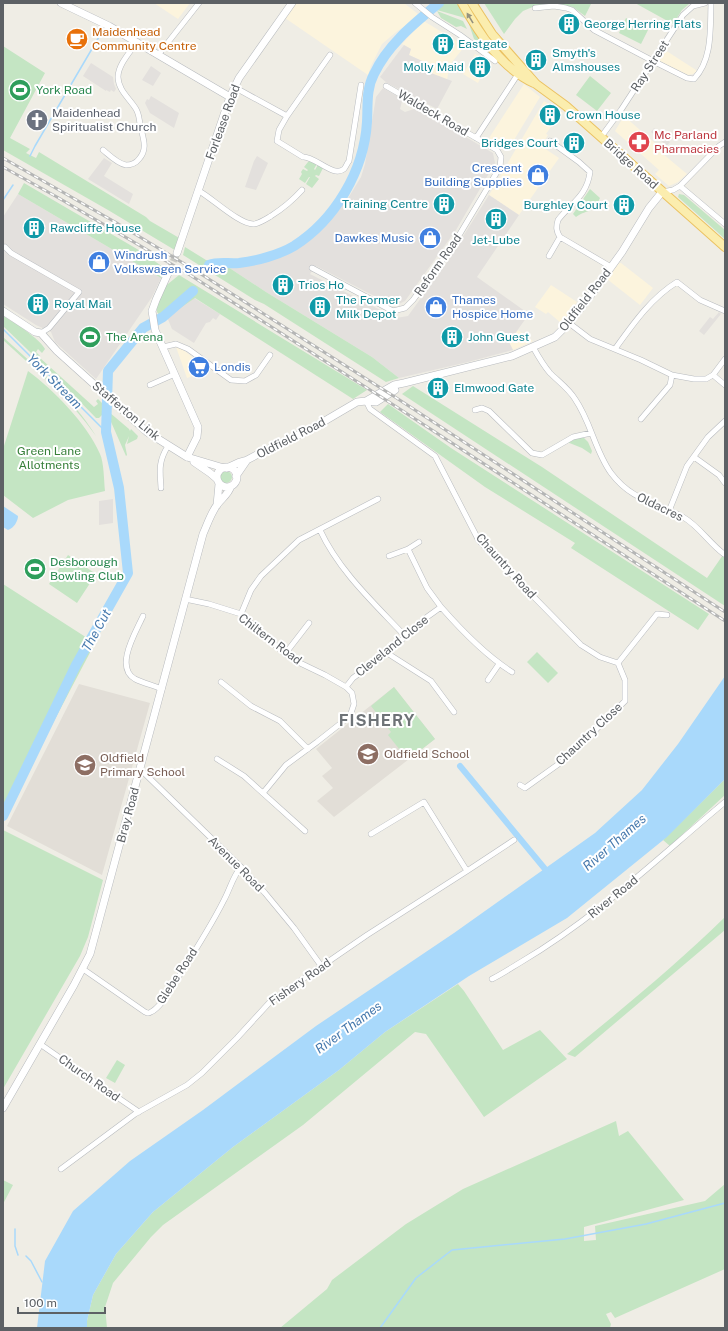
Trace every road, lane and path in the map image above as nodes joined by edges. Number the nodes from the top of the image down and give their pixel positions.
1 (199, 3) edge
2 (292, 3) edge
3 (415, 3) edge
4 (462, 3) edge
5 (472, 3) edge
6 (705, 3) edge
7 (712, 3) edge
8 (65, 4) edge
9 (537, 10) dead end
10 (496, 40) junction
11 (137, 42) junction
12 (158, 55) junction
13 (330, 55) dead end
14 (495, 61) dead end
15 (653, 61) junction
16 (518, 74) junction
17 (536, 84) junction
18 (361, 86) dead end
19 (386, 86) dead end
20 (234, 87) junction
21 (230, 97) junction
22 (287, 116) junction
23 (602, 137) junction
24 (476, 138) junction
25 (550, 141) dead end
26 (725, 142) edge
27 (103, 150) dead end
28 (680, 186) junction
29 (302, 190) dead end
30 (199, 191) junction
31 (662, 192) junction
32 (725, 224) edge
33 (560, 236) junction
34 (5, 247) dead end
35 (725, 247) edge
36 (177, 253) tunnel mouth
37 (549, 256) dead end
38 (611, 267) junction
39 (312, 268) dead end
40 (169, 271) tunnel mouth
41 (3, 311) edge
42 (725, 311) edge
43 (569, 323) junction
44 (41, 333) junction
45 (163, 347) junction
46 (533, 347) junction
47 (615, 349) junction
48 (270, 355) dead end
49 (725, 359) edge
50 (175, 374) junction
51 (672, 375) junction
52 (713, 375) junction
53 (150, 385) dead end
54 (725, 385) edge
55 (366, 401) junction
56 (475, 410) dead end
57 (641, 419) dead end
58 (725, 421) edge
59 (592, 433) junction
60 (168, 446) junction
61 (188, 457) junction
62 (694, 457) junction
63 (247, 460) junction
64 (226, 468) junction
65 (236, 476) junction
66 (218, 481) junction
67 (725, 483) edge
68 (230, 486) junction
69 (161, 488) dead end
70 (378, 499) dead end
71 (217, 505) junction
72 (669, 511) junction
73 (320, 530) junction
74 (420, 542) dead end
75 (408, 548) junction
76 (724, 554) dead end
77 (389, 556) dead end
78 (186, 599) junction
79 (441, 607) junction
80 (241, 614) junction
81 (667, 615) dead end
82 (143, 616) dead end
83 (309, 623) dead end
84 (405, 636) junction
85 (387, 653) junction
86 (286, 654) junction
87 (618, 663) junction
88 (500, 664) junction
89 (512, 672) dead end
90 (488, 680) dead end
91 (221, 682) dead end
92 (346, 687) junction
93 (162, 688) junction
94 (454, 712) dead end
95 (308, 749) junction
96 (217, 759) dead end
97 (140, 769) junction
98 (520, 785) dead end
99 (263, 793) junction
100 (725, 802) edge
101 (305, 831) dead end
102 (371, 834) dead end
103 (514, 840) dead end
104 (241, 867) junction
105 (467, 871) junction
106 (322, 967) junction
107 (83, 969) junction
108 (492, 979) dead end
109 (40, 1044) junction
110 (3, 1108) edge
111 (138, 1112) junction
112 (61, 1169) dead end

1 - 12 street
2 - 20 main road, Forlease Road
3 - 14 street
16 -> 4 main road, Bridge Road
5 - 10 main road, Bridge Road
6 - 15 street, Ray Street
7 - 15 street
8 - 11 main road
9 - 15 street
10 - 16 main road, Bridge Road
10 - 17 main road, Bridge Road
11 - 12 main road
11 - 27 street
12 - 21 main road
13 - 22 street
15 - 23 street, Ray Street
16 - 17 main road, Bridge Road
16 - 24 street, Waldeck Road
17 - 23 main road, Bridge Road
18 - 22 street
19 - 24 street, Waldeck Road
20 - 21 main road, Forlease Road
20 - 22 street
21 - 30 main road, Forlease Road
23 - 31 main road, Bridge Road
24 - 39 street, Reform Road
25 - 33 street
26 - 28 street
28 - 31 street
28 - 32 street
29 - 30 street
30 - 36 main road, Forlease Road
31 - 35 main road, Bridge Road
31 - 38 main road, Oldfield Road
33 - 37 street
33 - 38 street
34 - 44 street
38 - 43 main road, Oldfield Road
40 - 45 main road
41 - 44 main road
42 - 47 street
43 - 46 main road, Oldfield Road
43 - 47 street
44 - 60 main road, Stafferton Link
45 - 48 street
45 - 50 main road
46 - 55 main road, Oldfield Road
46 - 59 street, Oldacres
47 - 51 street
49 - 52 street
50 - 53 street
50 - 61 main road
51 - 52 street
51 - 57 street
52 - 54 street
55 - 63 main road, Oldfield Road
55 - 87 street, Chauntry Road
56 - 59 street
58 - 62 street
59 - 72 street, Oldacres
60 - 61 main road, Stafferton Link
60 - 69 street
61 - 64 main road, Stafferton Link
61 - 66 main road
62 - 67 street
62 - 72 street
63 - 64 main road, Oldfield Road
63 - 65 main road
64 - 65 main road
64 - 66 main road
65 - 68 main road
66 - 68 main road
66 - 71 main road
68 - 71 main road, Bray Road
70 - 73 street
71 - 78 main road, Bray Road
72 - 76 street, Oldacres
73 - 80 street
73 - 84 street
74 - 75 street
75 - 77 street
75 - 79 street
78 - 80 street, Chiltern Road
78 - 93 main road, Bray Road
79 - 84 street, Cleveland Close
79 - 88 street
80 - 86 street, Chiltern Road
81 - 87 street
82 - 93 street
83 - 86 street
84 - 85 street, Cleveland Close
85 - 92 street, Cleveland Close
85 - 94 street
86 - 92 street, Chiltern Road
87 - 98 street, Chauntry Close
88 - 89 street
88 - 90 street
91 - 95 street
92 - 95 street
93 - 97 main road, Bray Road
95 - 99 street
96 - 99 street
97 - 104 street, Avenue Road
97 - 107 main road, Bray Road
99 - 101 street
100 - 108 street, River Road
102 - 105 street
103 - 105 street, Fishery Road
104 - 106 street, Avenue Road
104 - 107 street, Glebe Road
105 - 106 street, Fishery Road
106 - 111 street, Fishery Road
107 - 109 main road, Bray Road
109 - 110 main road, Bray Road
109 - 111 street, Church Road
111 - 112 street, Fishery Road

